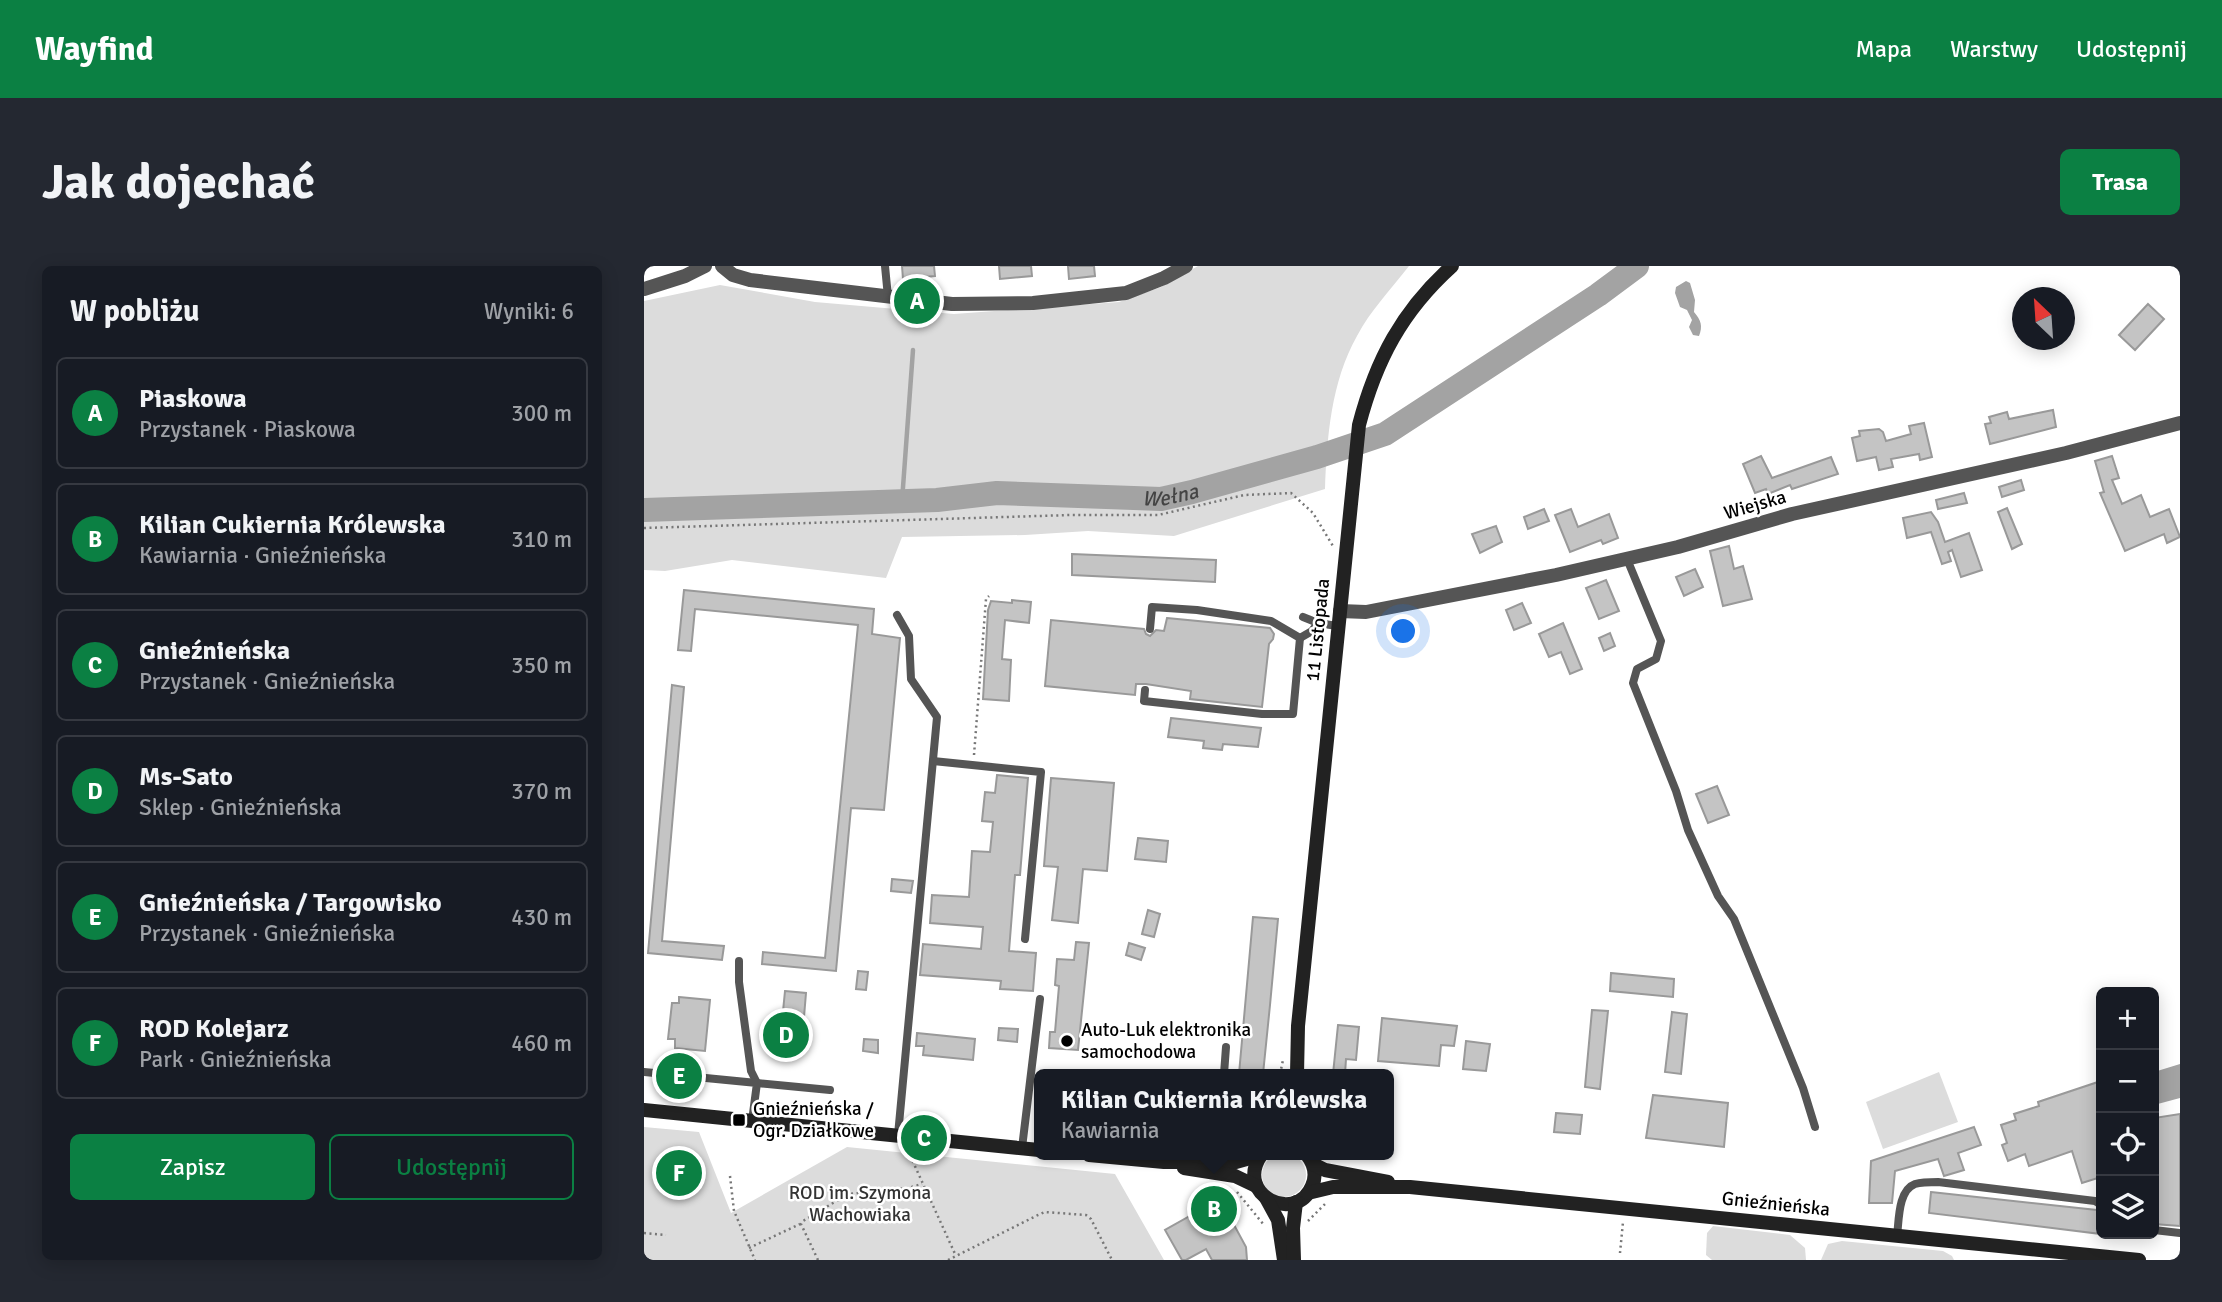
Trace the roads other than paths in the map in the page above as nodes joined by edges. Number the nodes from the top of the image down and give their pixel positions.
1 (705, 266) edge
2 (722, 266) edge
3 (885, 266) edge
4 (1186, 266) edge
5 (1452, 266) edge
6 (644, 289) edge
7 (888, 298) junction
8 (2180, 423) edge
9 (1627, 559) junction
10 (898, 615) dead end
11 (1303, 617) dead end
12 (1338, 619) junction
13 (1318, 623) junction
14 (1150, 629) dead end
15 (1300, 638) junction
16 (1145, 690) dead end
17 (933, 761) junction
18 (1025, 939) dead end
19 (738, 961) dead end
20 (1040, 999) dead end
21 (1297, 1026) junction
22 (1226, 1047) dead end
23 (1224, 1069) edge
24 (1289, 1069) edge
25 (1297, 1069) edge
26 (644, 1072) edge
27 (757, 1083) junction
28 (830, 1090) dead end
29 (644, 1110) edge
30 (752, 1121) junction
31 (1815, 1127) dead end
32 (902, 1136) junction
33 (1022, 1148) junction
34 (1034, 1149) edge
35 (1156, 1160) edge
36 (1243, 1160) edge
37 (1259, 1160) edge
38 (1310, 1160) edge
39 (1164, 1162) junction
40 (1256, 1186) junction
41 (1410, 1187) junction
42 (1308, 1193) junction
43 (1266, 1198) junction
44 (2096, 1201) edge
45 (1296, 1202) junction
46 (2159, 1231) edge
47 (2180, 1233) edge
48 (1897, 1236) junction
49 (2055, 1256) edge
50 (1284, 1260) edge
51 (1294, 1260) edge
52 (2139, 1260) edge

1 - 6 street
2 - 7 street
3 - 7 lane
4 - 7 street
5 - 12 main road, 11 Listopada
8 - 9 street, Wiejska
9 - 12 street, Wiejska
9 - 31 lane
10 - 17 lane
11 - 13 lane
12 - 13 lane
12 - 21 main road, 11 Listopada
13 - 15 lane
14 - 15 lane
15 - 16 lane
17 - 18 lane
17 - 32 lane
19 - 27 lane
20 - 33 lane
21 - 24 main road, 11 Listopada
21 - 25 main road, 11 Listopada
22 - 23 lane
26 - 27 lane
27 - 28 lane
27 - 30 lane
29 - 30 main road
30 - 32 main road
32 - 33 main road
33 - 34 main road
35 - 39 main road
36 - 39 main road
37 - 40 main road
38 - 41 main road, Gnieźnieńska
38 - 42 main road
39 - 40 main road
40 - 43 main road
41 - 42 main road, Gnieźnieńska
41 - 48 main road, Gnieźnieńska
42 - 45 main road
43 - 45 main road
43 - 50 main road
44 - 48 lane
45 - 51 main road
46 - 47 lane
48 - 49 main road, Gnieźnieńska
49 - 52 main road, Gnieźnieńska

